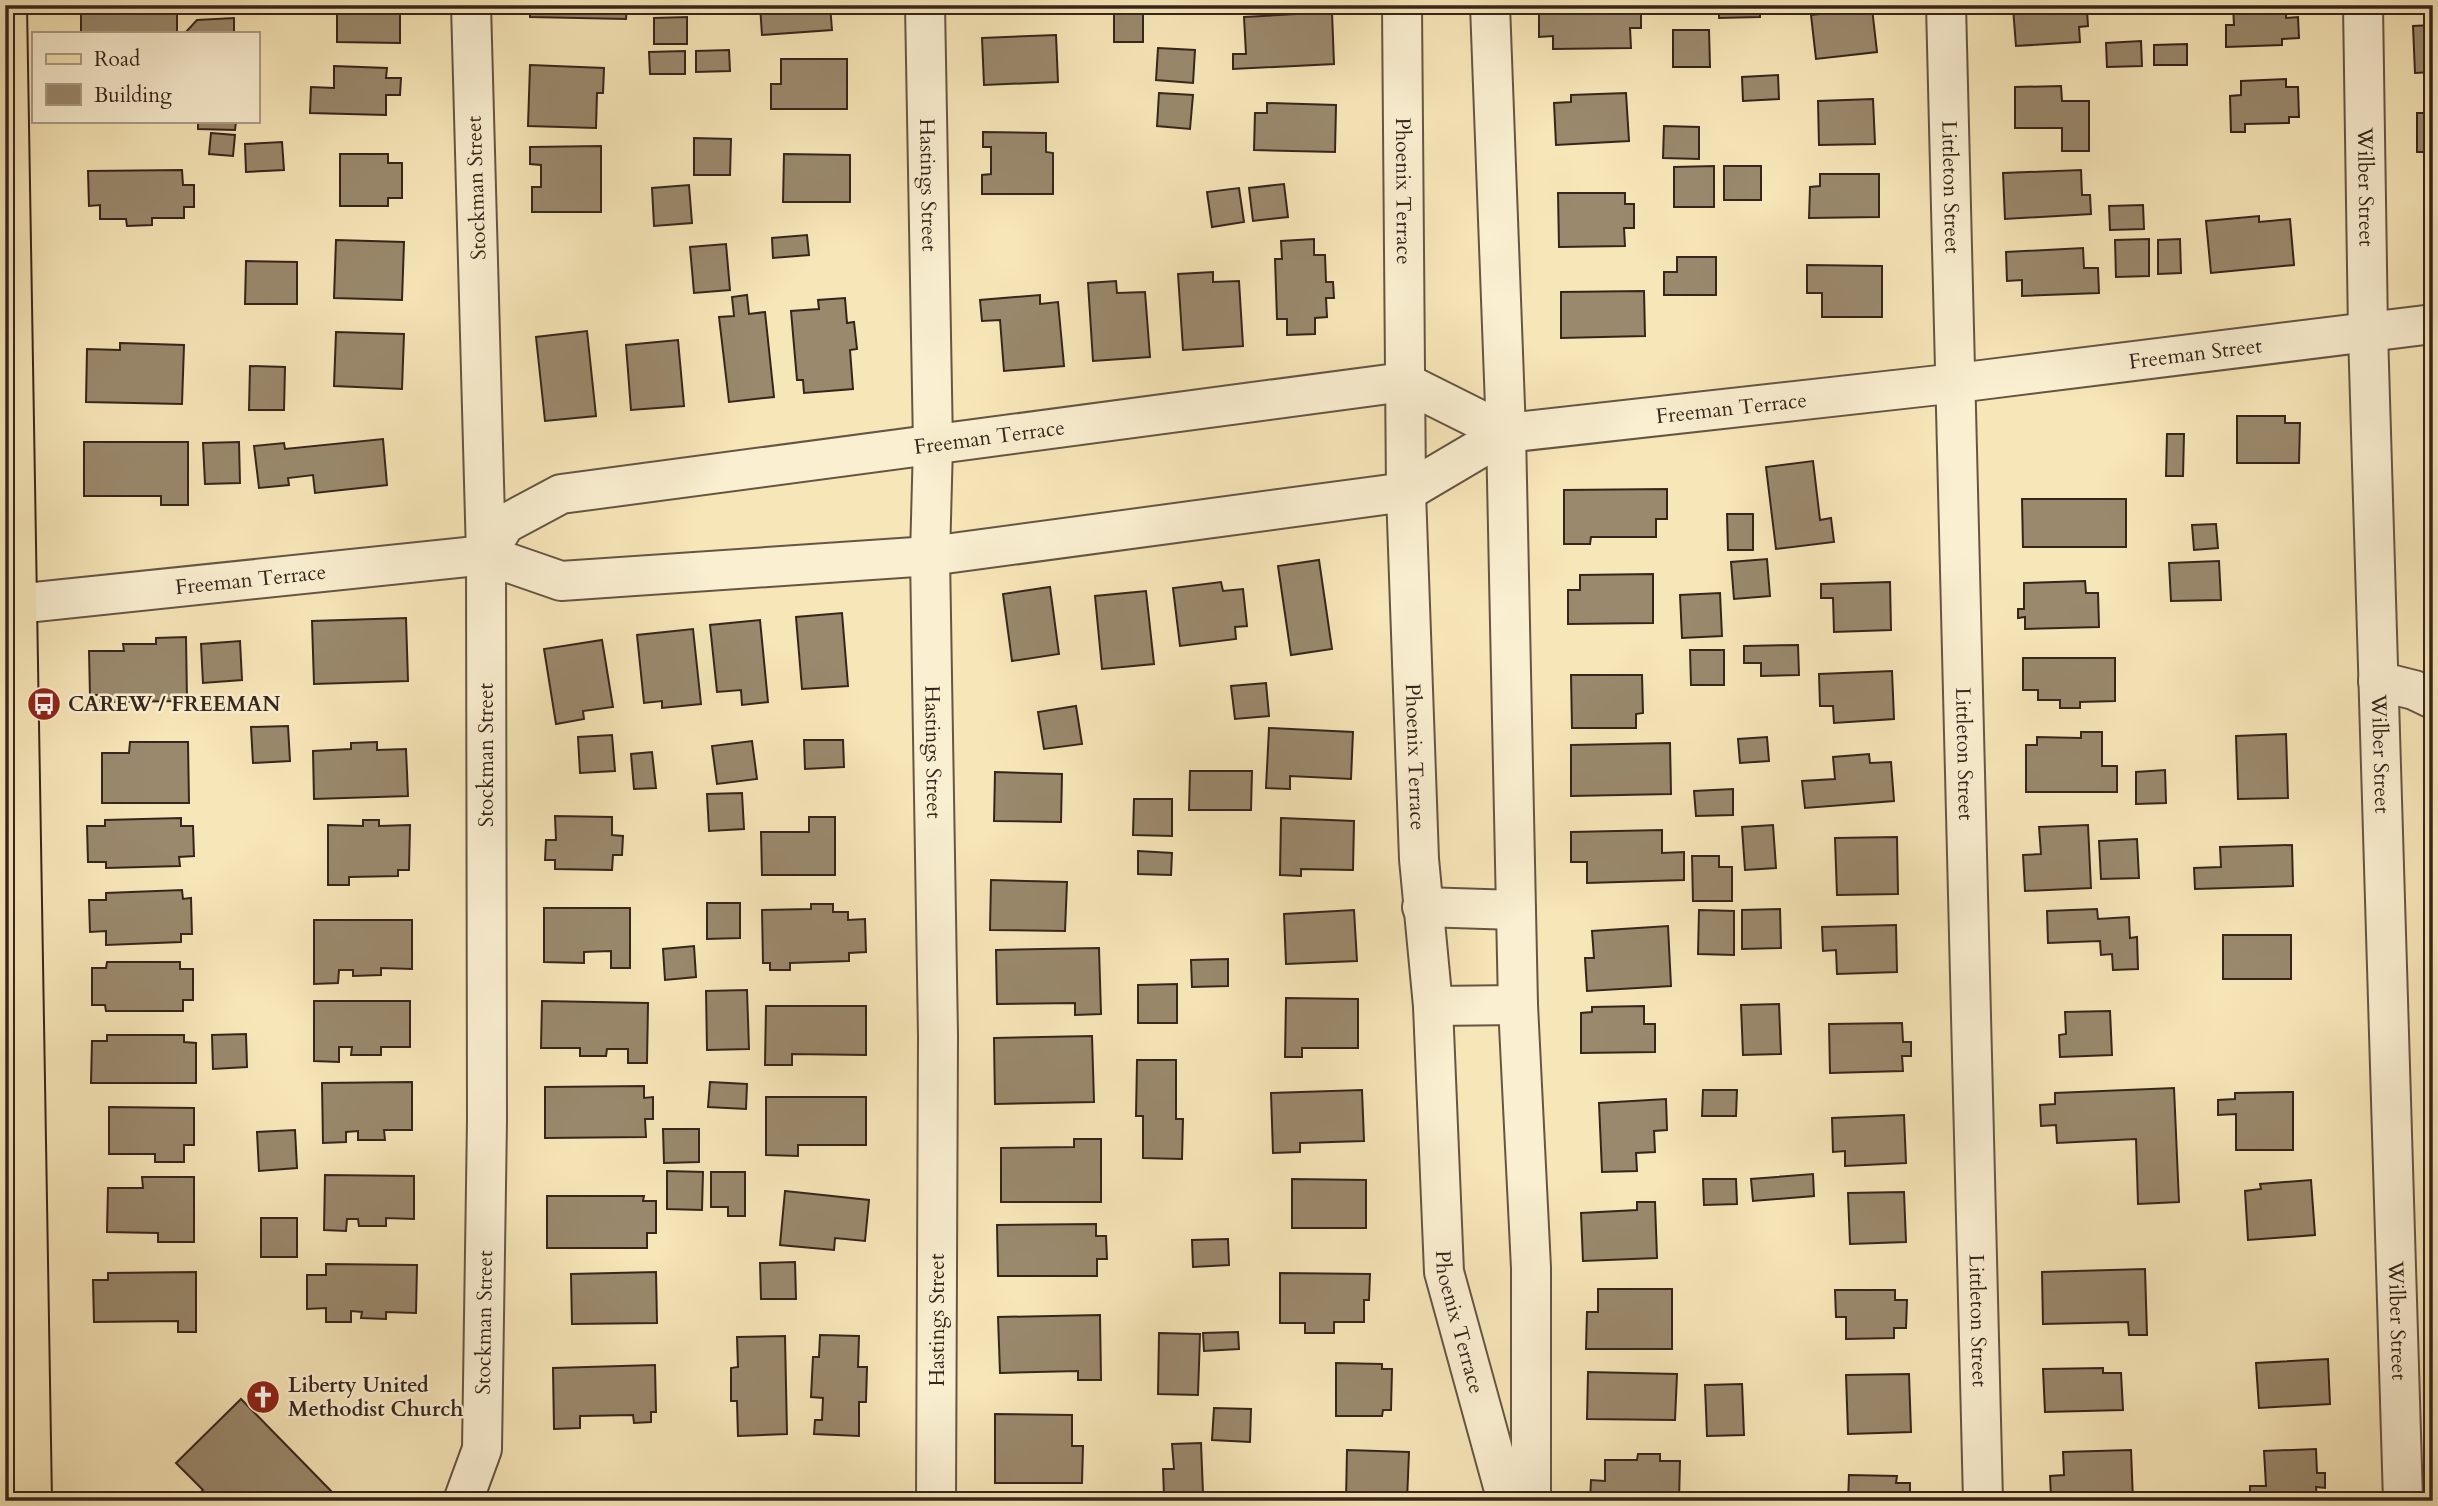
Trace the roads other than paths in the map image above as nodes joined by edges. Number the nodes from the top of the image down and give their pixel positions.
1 (7, 5) edge
2 (471, 5) edge
3 (925, 5) edge
4 (1402, 5) edge
5 (1490, 5) edge
6 (1946, 5) edge
7 (2363, 5) edge
8 (2433, 324) edge
9 (2368, 332) junction
10 (1404, 382) junction
11 (1957, 383) junction
12 (1506, 433) junction
13 (933, 445) junction
14 (1406, 492) junction
15 (486, 555) junction
16 (930, 556) junction
17 (16, 604) junction
18 (2378, 681) junction
19 (2433, 699) edge
20 (1422, 907) junction
21 (1516, 910) junction
22 (1518, 1005) junction
23 (1433, 1006) junction
24 (32, 1501) edge
25 (463, 1501) edge
26 (936, 1501) edge
27 (1507, 1501) edge
28 (1531, 1501) edge
29 (1983, 1501) edge
30 (2403, 1501) edge

1 - 17 main road
2 - 15 street, Stockman Street
3 - 13 street, Hastings Street
4 - 10 street, Phoenix Terrace
5 - 12 street
6 - 11 street, Littleton Street
7 - 9 street, Wilber Street
8 - 9 street, Freeman Street
9 - 11 street, Freeman Street
9 - 18 street, Wilber Street
10 - 12 street
10 - 13 street, Freeman Terrace
10 - 14 street, Phoenix Terrace
11 - 12 street, Freeman Terrace
11 - 29 street, Littleton Street
12 - 14 street, Freeman Terrace
12 - 21 street
13 - 15 street, Freeman Terrace
13 - 16 street, Hastings Street
14 - 16 street, Freeman Terrace
14 - 20 street, Phoenix Terrace
15 - 16 street, Freeman Terrace
15 - 17 street, Freeman Terrace
15 - 25 street, Stockman Street
16 - 26 street, Hastings Street
17 - 24 main road
18 - 19 street
18 - 30 street, Wilber Street
20 - 21 street
20 - 23 street, Phoenix Terrace
21 - 22 street
22 - 23 street
22 - 28 street
23 - 27 street, Phoenix Terrace

